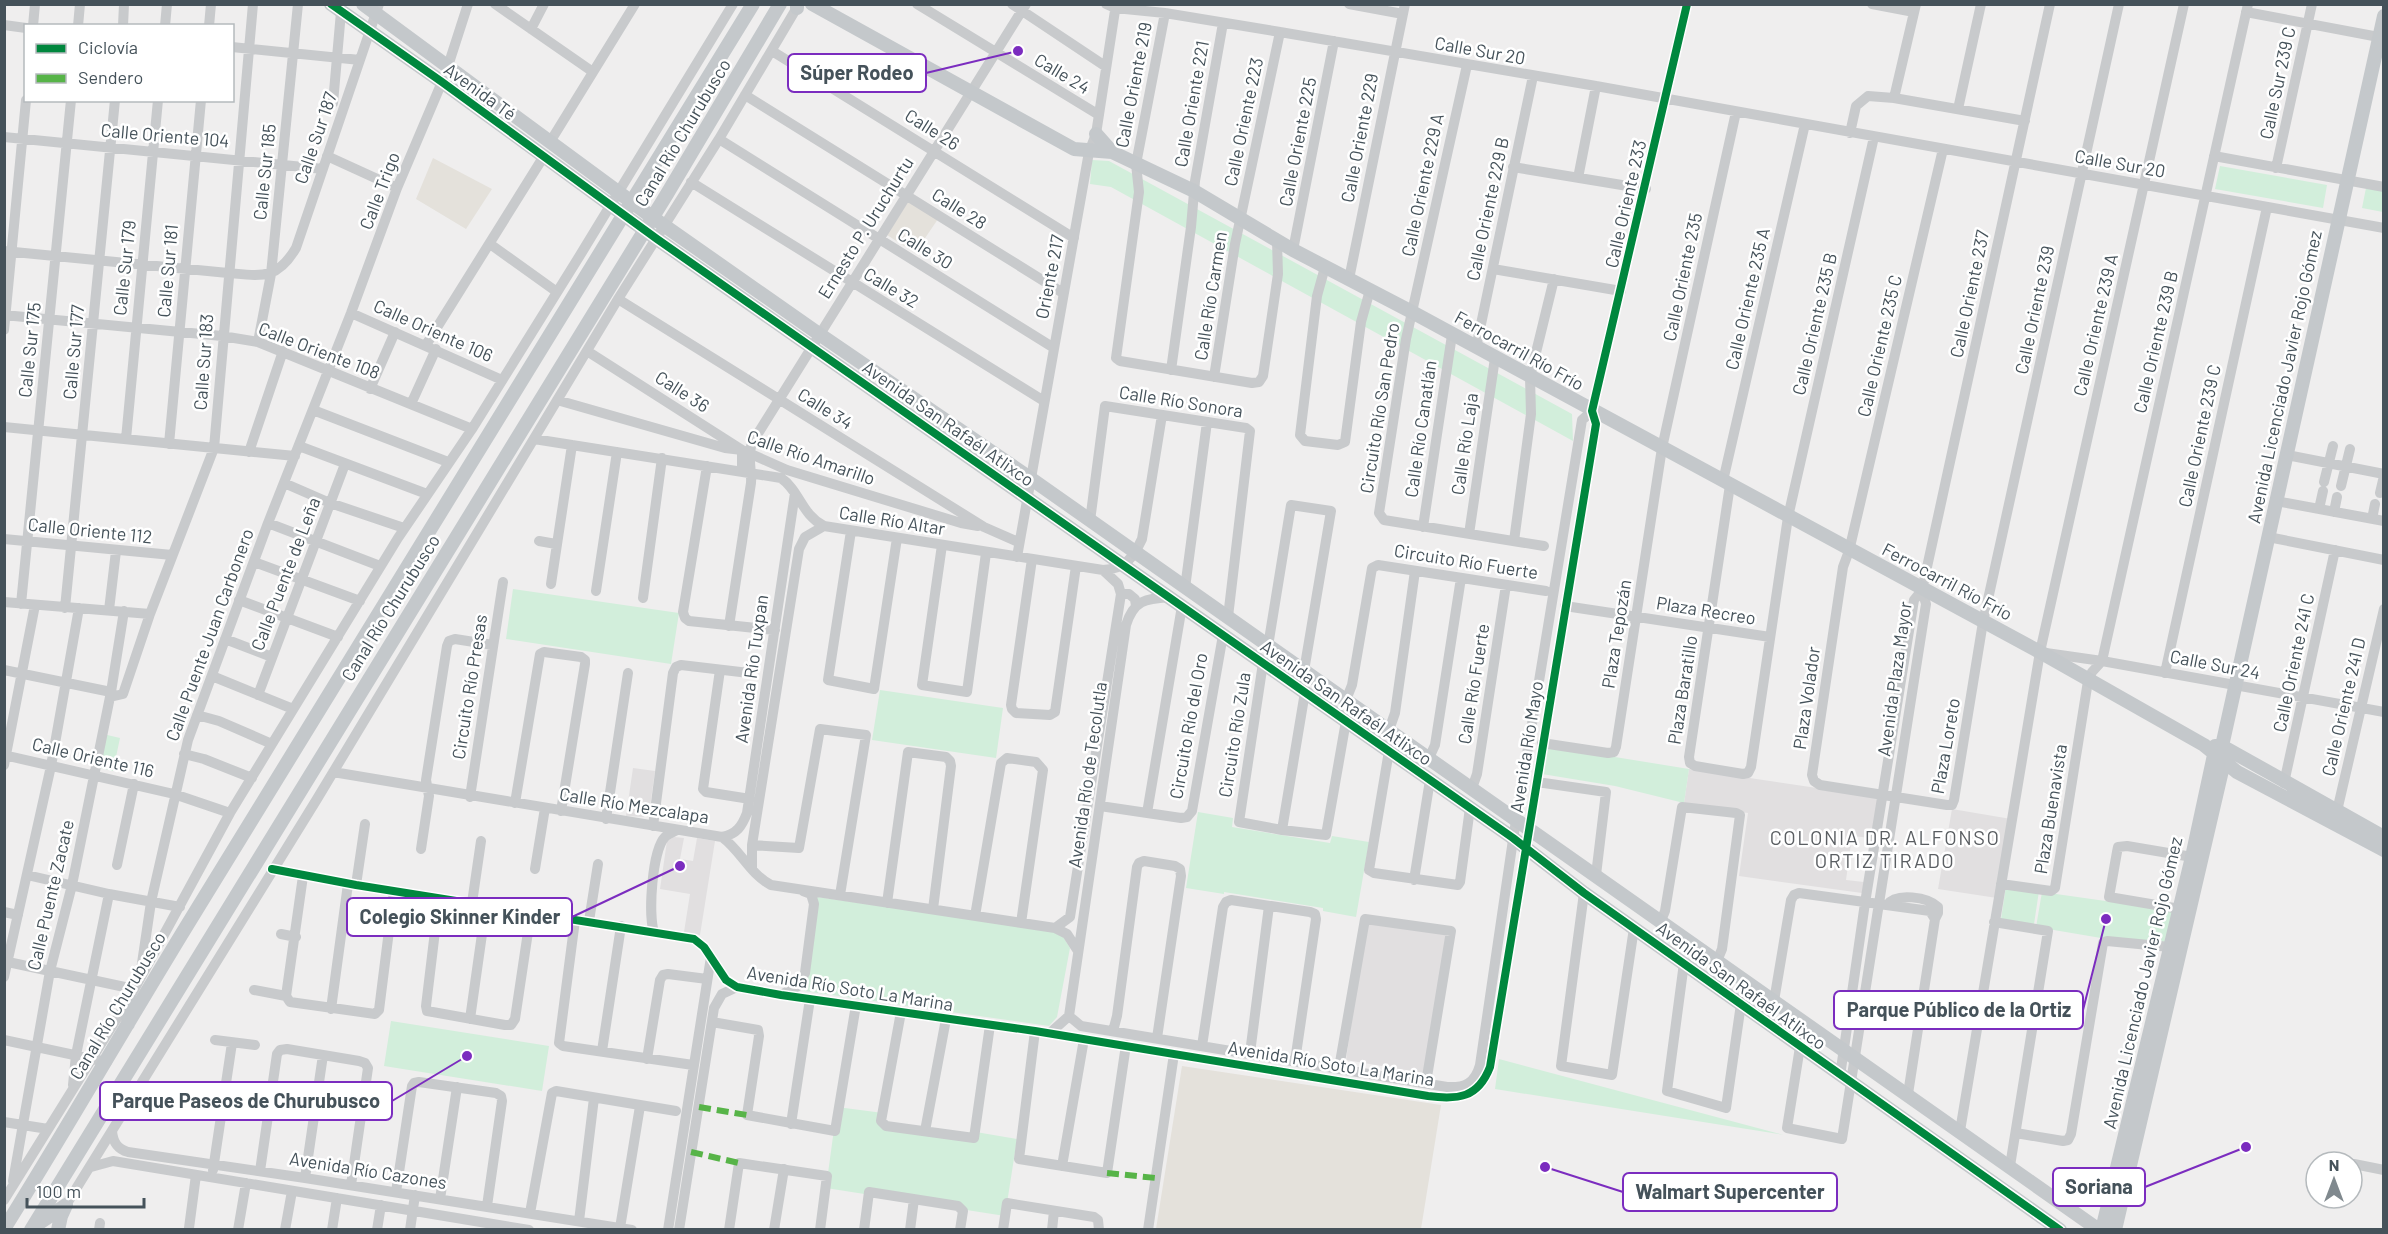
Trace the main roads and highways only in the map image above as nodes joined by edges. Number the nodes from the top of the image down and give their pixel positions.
1 (363, 4) edge
2 (753, 4) edge
3 (780, 4) edge
4 (812, 4) edge
5 (336, 8) edge
6 (378, 9) edge
7 (2384, 16) edge
8 (2381, 38) edge
9 (1096, 134) road end
10 (1112, 153) junction
11 (619, 192) joint
12 (631, 202) junction
13 (611, 206) joint
14 (623, 214) junction
15 (652, 217) junction
16 (644, 230) junction
17 (2216, 752) junction
18 (2384, 837) edge
19 (2384, 850) edge
20 (134, 989) road end
21 (128, 1027) junction
22 (4, 1229) edge
23 (31, 1229) edge
24 (58, 1230) edge
25 (2060, 1230) edge
26 (2101, 1230) edge
27 (2115, 1230) edge

1 - 6 main road, Avenida Té
2 - 12 main road, Canal Río Churubusco
3 - 15 main road, Canal Río Churubusco
4 - 10 main road, Ferrocarril Río Frío
5 - 13 main road, Avenida Té
6 - 11 main road, Avenida Té
7 - 8 main road, Avenida Licenciado Javier Rojo Gómez
8 - 17 main road, Avenida Licenciado Javier Rojo Gómez
9 - 10 main road
10 - 17 main road, Ferrocarril Río Frío
11 - 12 main road, Avenida San Rafaél Atlixco
12 - 14 main road, Canal Río Churubusco
12 - 15 main road, Avenida San Rafaél Atlixco
13 - 14 main road, Avenida San Rafaél Atlixco
14 - 16 main road, Avenida San Rafaél Atlixco
14 - 21 main road, Canal Río Churubusco
15 - 16 main road, Canal Río Churubusco
15 - 26 main road, Avenida San Rafaél Atlixco
16 - 23 main road, Canal Río Churubusco
16 - 25 main road, Avenida San Rafaél Atlixco
17 - 18 main road, Ferrocarril Río Frío
17 - 19 main road, Ferrocarril Río Frío
17 - 26 main road, Avenida Licenciado Javier Rojo Gómez
17 - 27 main road, Avenida Licenciado Javier Rojo Gómez
20 - 21 main road
21 - 22 main road, Canal Río Churubusco
23 - 24 main road

